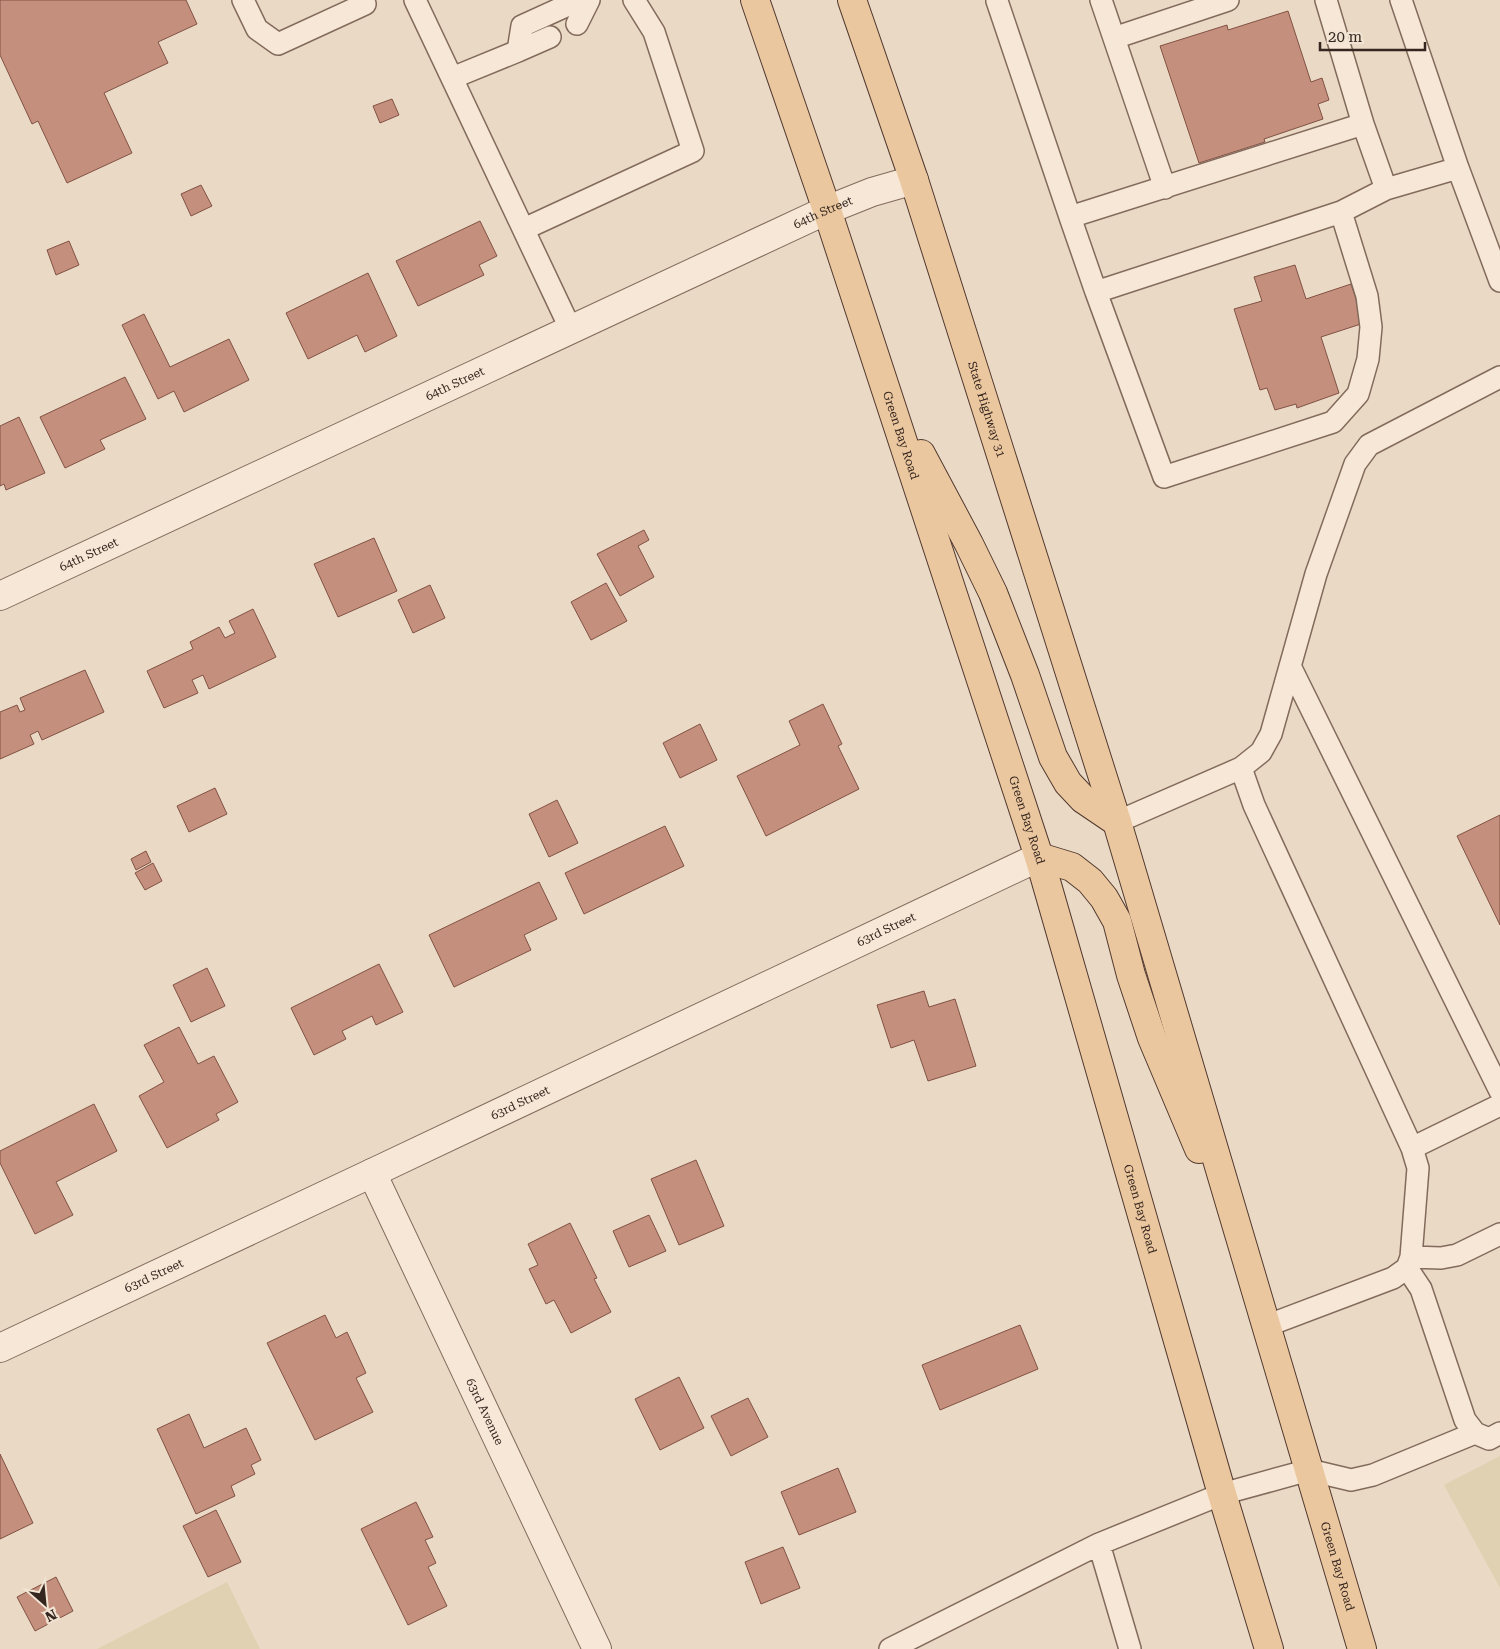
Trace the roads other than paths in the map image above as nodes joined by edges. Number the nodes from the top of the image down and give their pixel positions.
1 (243, 0) edge
2 (415, 0) edge
3 (579, 0) edge
4 (589, 0) edge
5 (634, 0) edge
6 (755, 0) edge
7 (852, 0) edge
8 (998, 0) edge
9 (1100, 0) edge
10 (1228, 0) edge
11 (1326, 0) edge
12 (1401, 0) edge
13 (370, 1) edge
14 (577, 24) dead end
15 (550, 38) dead end
16 (1114, 38) junction
17 (518, 51) junction
18 (452, 78) junction
19 (1363, 124) junction
20 (1458, 168) junction
21 (914, 180) junction
22 (1165, 188) junction
23 (1386, 189) junction
24 (828, 210) junction
25 (1341, 212) junction
26 (1070, 217) junction
27 (524, 229) junction
28 (1494, 247) edge
29 (1500, 281) edge
30 (1096, 292) junction
31 (571, 330) junction
32 (1500, 377) edge
33 (888, 393) junction
34 (0, 596) edge
35 (1290, 666) junction
36 (1241, 768) junction
37 (1117, 822) junction
38 (1039, 857) junction
39 (1500, 1090) edge
40 (1500, 1105) edge
41 (1412, 1148) junction
42 (372, 1173) junction
43 (1500, 1234) edge
44 (1244, 1251) junction
45 (1409, 1263) junction
46 (1266, 1326) junction
47 (0, 1348) edge
48 (1500, 1433) edge
49 (1475, 1434) junction
50 (1309, 1470) junction
51 (1222, 1494) junction
52 (1099, 1544) junction
53 (597, 1649) edge
54 (890, 1649) edge
55 (1130, 1649) edge
56 (1269, 1649) edge
57 (1362, 1649) edge

1 - 13 lane
2 - 18 lane
3 - 17 lane
4 - 14 lane
5 - 27 lane
6 - 24 main road, Green Bay Road
7 - 21 main road, State Highway 31
8 - 26 lane
9 - 16 lane
10 - 16 lane
11 - 19 lane
12 - 20 lane
15 - 17 lane
16 - 22 lane
17 - 18 lane
18 - 27 lane
19 - 22 lane
19 - 23 lane
20 - 23 lane
20 - 28 lane
21 - 24 street, 64th Street
21 - 37 main road, State Highway 31
22 - 26 lane
23 - 25 lane
24 - 31 street, 64th Street
24 - 33 main road, Green Bay Road
25 - 30 lane
25 - 30 lane
26 - 30 lane
27 - 31 lane
28 - 29 lane
31 - 34 street, 64th Street
32 - 35 lane
33 - 37 main road
33 - 38 main road, Green Bay Road
35 - 36 lane
35 - 39 lane
36 - 37 lane
36 - 41 lane
37 - 44 main road, Green Bay Road
38 - 42 street, 63rd Street
38 - 44 main road
38 - 51 main road, Green Bay Road
40 - 41 lane
41 - 45 lane
42 - 47 street, 63rd Street
42 - 53 street, 63rd Avenue
43 - 45 lane
44 - 46 main road, Green Bay Road
45 - 46 lane
45 - 49 lane
46 - 50 main road, Green Bay Road
48 - 49 lane
49 - 50 lane
50 - 51 lane
50 - 57 main road, Green Bay Road
51 - 52 lane
51 - 56 main road, Green Bay Road
52 - 54 lane
52 - 55 lane

